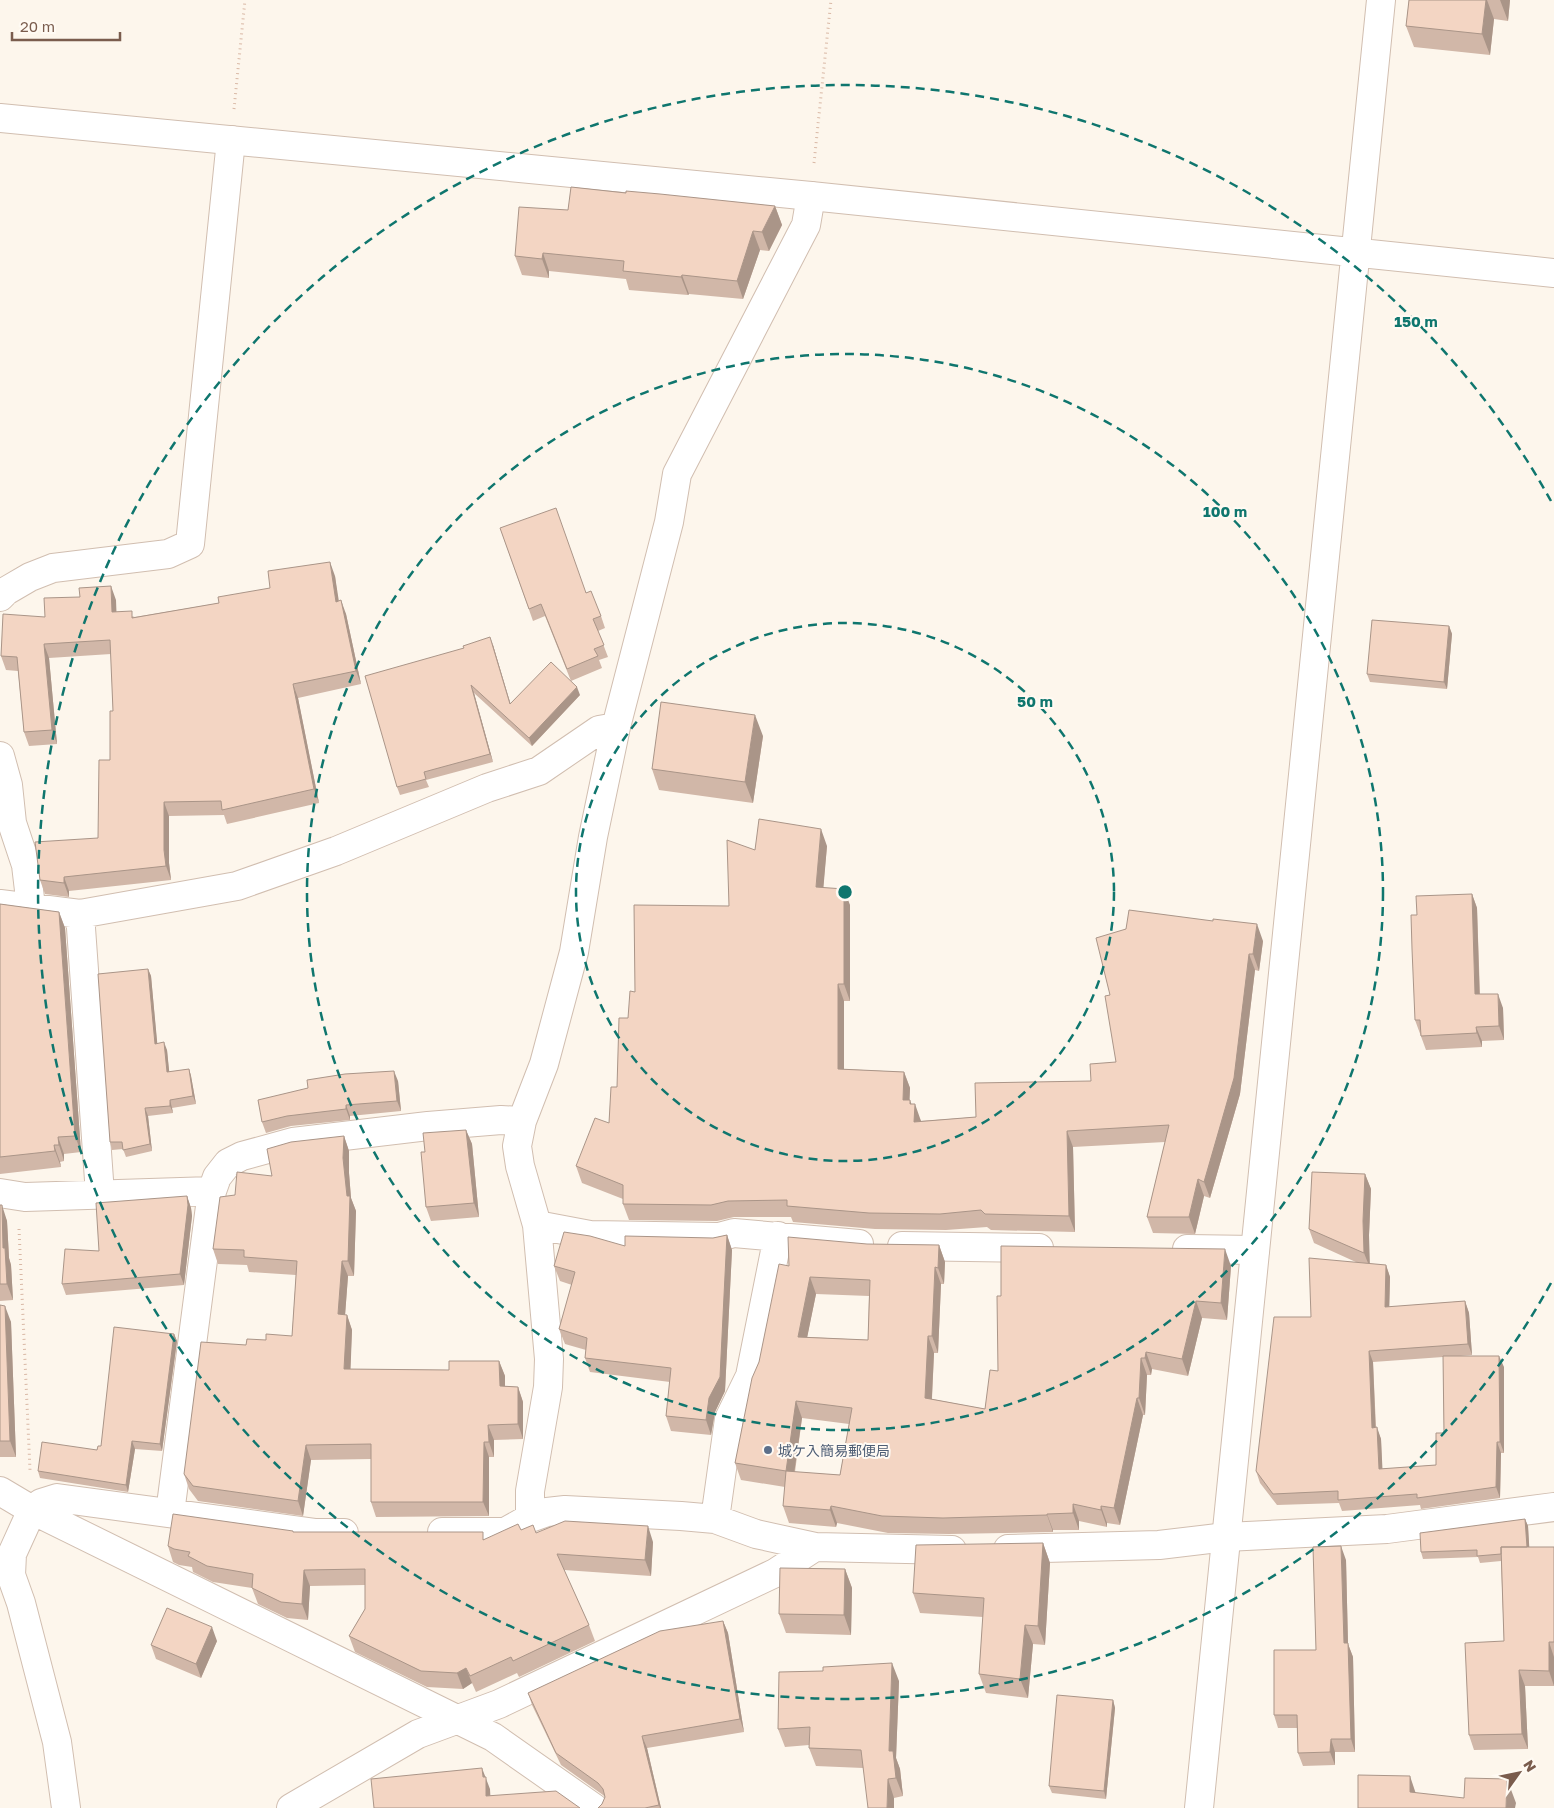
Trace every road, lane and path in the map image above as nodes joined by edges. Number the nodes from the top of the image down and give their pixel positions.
1 (245, 0) edge
2 (832, 0) edge
3 (1381, 0) edge
4 (0, 118) edge
5 (231, 140) junction
6 (811, 196) junction
7 (1356, 252) junction
8 (1554, 273) edge
9 (0, 597) edge
10 (616, 727) junction
11 (0, 756) edge
12 (0, 904) edge
13 (31, 907) junction
14 (80, 914) junction
15 (522, 1121) junction
16 (212, 1191) junction
17 (8, 1194) edge
18 (100, 1194) junction
19 (538, 1226) junction
20 (778, 1236) junction
21 (1060, 1248) edge
22 (1158, 1249) edge
23 (1255, 1250) junction
24 (0, 1491) edge
25 (1554, 1506) edge
26 (32, 1510) junction
27 (170, 1513) junction
28 (530, 1518) junction
29 (716, 1519) junction
30 (416, 1532) edge
31 (366, 1533) edge
32 (1226, 1537) junction
33 (815, 1547) junction
34 (458, 1720) junction
35 (66, 1808) edge
36 (291, 1808) edge
37 (594, 1808) edge
38 (1199, 1808) edge

1 - 5 path
2 - 6 path
3 - 7 street
4 - 5 street
5 - 6 street
5 - 9 street
6 - 7 street
6 - 10 street
7 - 8 street
7 - 23 street
10 - 14 street
10 - 15 street
11 - 13 street
12 - 13 street
13 - 14 street
14 - 18 street
15 - 16 street
15 - 19 street
16 - 18 street
16 - 27 street
17 - 18 street
17 - 26 path
19 - 20 street
19 - 28 street
20 - 21 street
20 - 29 street
22 - 23 street
23 - 32 street
24 - 26 street
25 - 32 street
26 - 27 street
26 - 34 street
26 - 35 street
27 - 31 street
28 - 29 street
28 - 30 street
29 - 33 street
32 - 33 street
32 - 38 street
33 - 34 street
34 - 36 street
34 - 37 street

